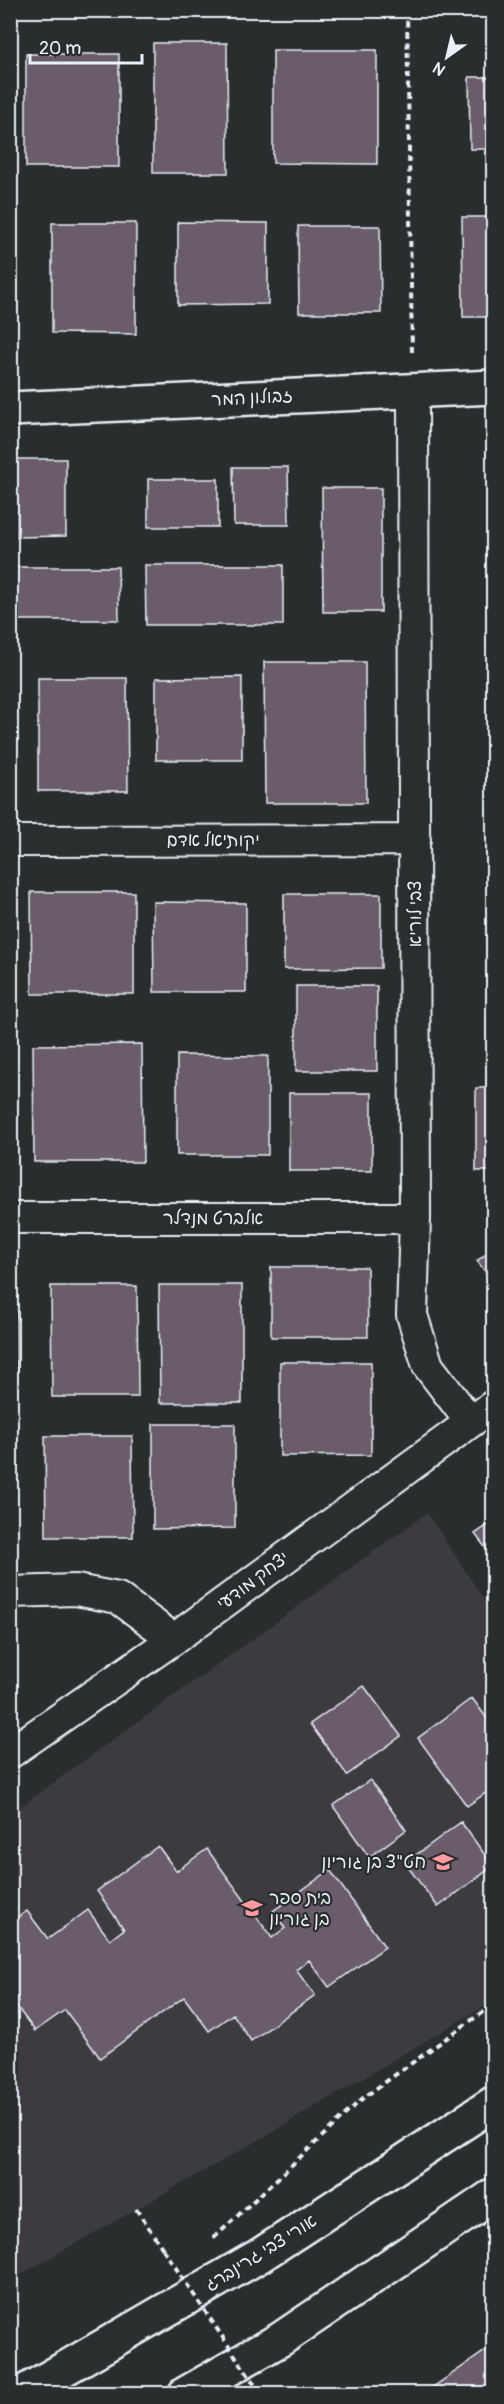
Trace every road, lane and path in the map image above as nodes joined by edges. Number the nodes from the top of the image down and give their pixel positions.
1 (407, 10) edge
2 (494, 387) edge
3 (413, 391) junction
4 (10, 409) edge
5 (415, 840) junction
6 (10, 841) edge
7 (10, 1218) edge
8 (415, 1218) junction
9 (482, 1413) edge
10 (10, 1592) edge
11 (174, 1639) junction
12 (10, 1753) edge
13 (494, 2004) edge
14 (494, 2103) edge
15 (494, 2195) edge
16 (136, 2210) dead end
17 (211, 2241) dead end
18 (184, 2262) dead end
19 (174, 2268) dead end
20 (21, 2394) edge
21 (185, 2394) edge
22 (261, 2394) edge

1 - 3 path
2 - 3 main road, זבולון המר
3 - 4 main road, זבולון המר
3 - 5 street, צבי לוריא
5 - 6 street, יקותיאל אדם
5 - 8 street, צבי לוריא
7 - 8 street, אלברט מנדלר
8 - 9 street, צבי לוריא
9 - 11 street, יצחק מודעי
10 - 11 street
11 - 12 street, יצחק מודעי
13 - 17 path
14 - 20 main road, אורי צבי גרינברג
15 - 21 main road
16 - 22 path, bridge
18 - 19 path

